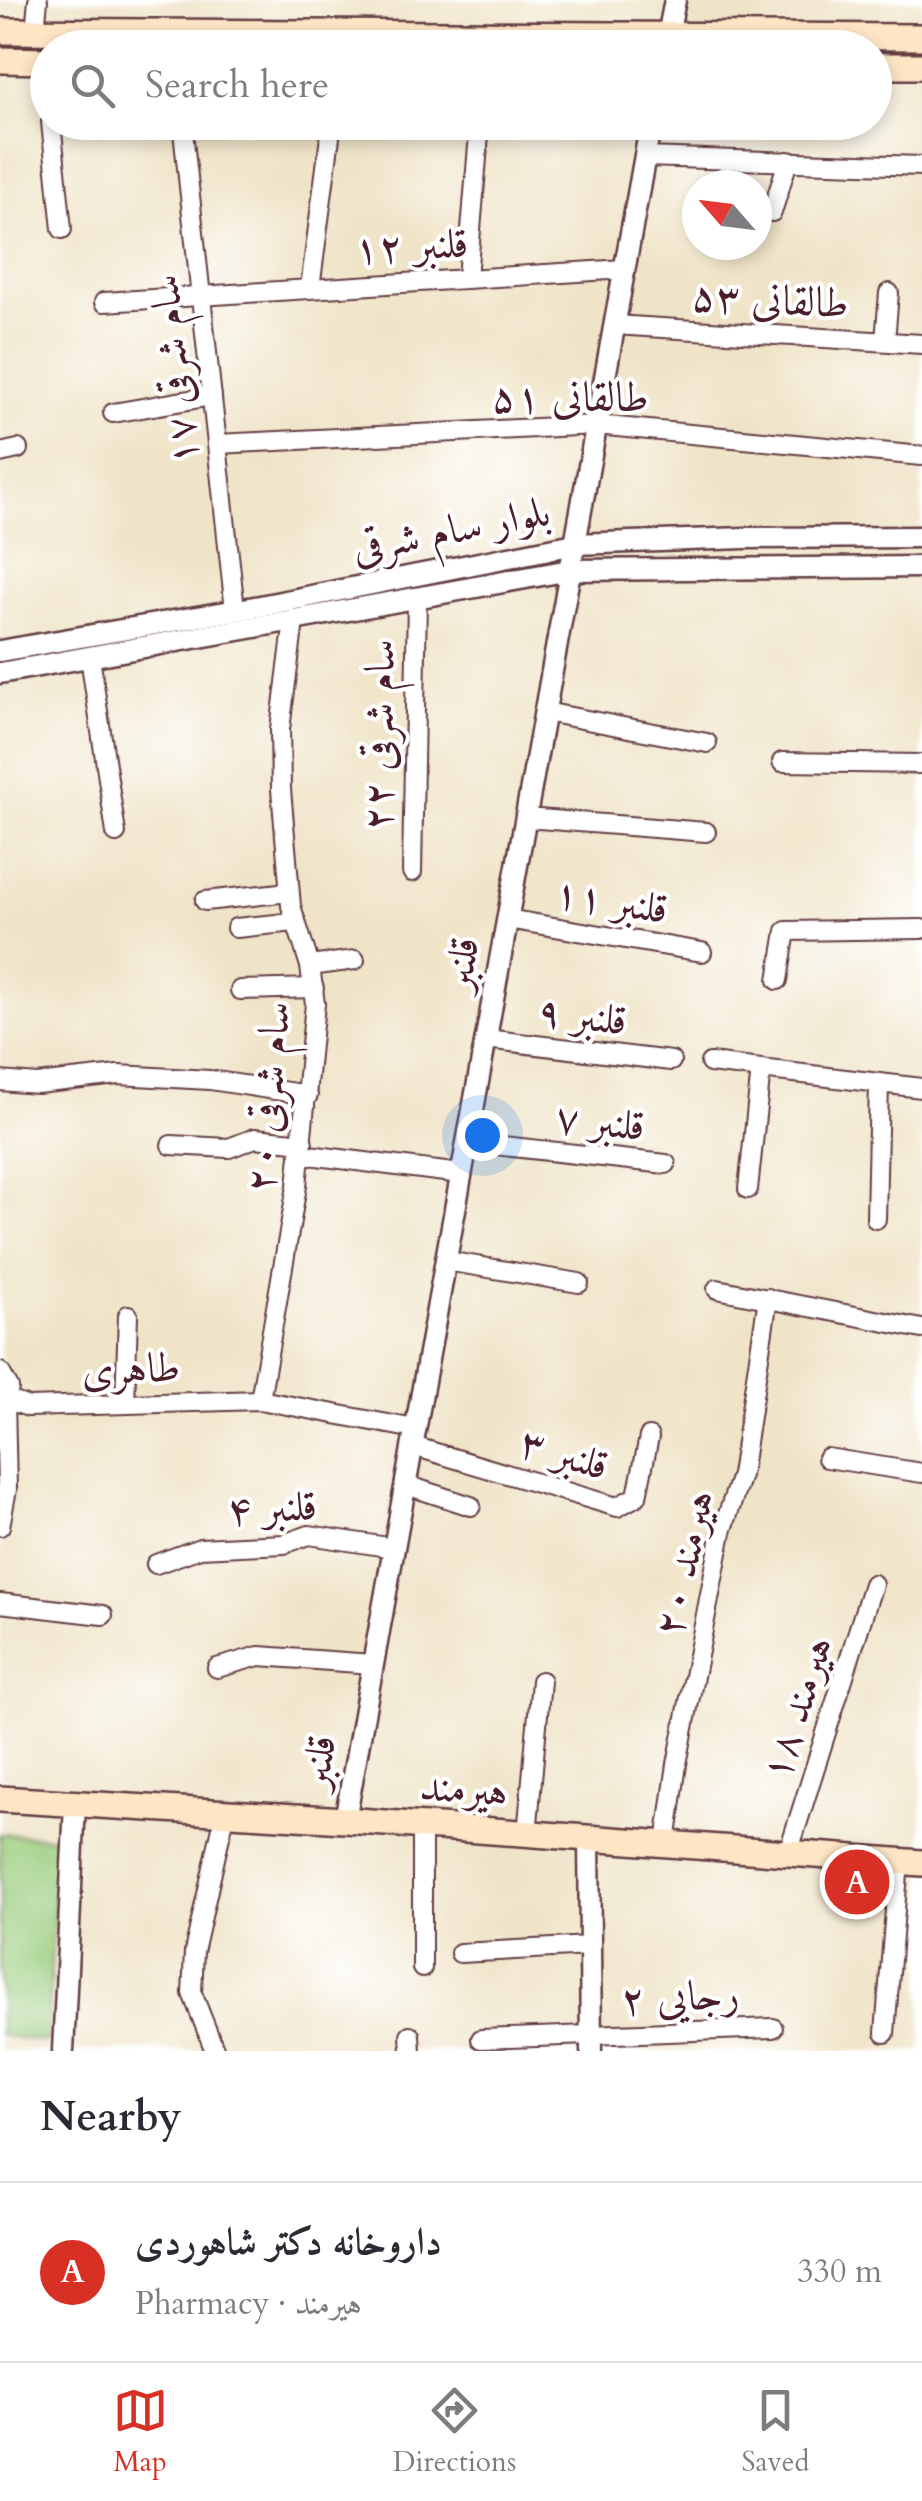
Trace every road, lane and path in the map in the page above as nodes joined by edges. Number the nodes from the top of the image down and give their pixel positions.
1 (38, 0) edge
2 (674, 0) edge
3 (35, 30) edge
4 (669, 30) edge
5 (0, 31) edge
6 (30, 31) edge
7 (892, 37) edge
8 (922, 37) edge
9 (0, 60) edge
10 (30, 61) edge
11 (892, 66) edge
12 (922, 66) edge
13 (53, 140) edge
14 (184, 140) edge
15 (330, 140) edge
16 (478, 140) edge
17 (648, 140) edge
18 (645, 156) junction
19 (788, 161) junction
20 (922, 166) edge
21 (772, 212) dead end
22 (62, 229) dead end
23 (625, 269) junction
24 (467, 278) junction
25 (310, 288) junction
26 (890, 293) dead end
27 (201, 294) junction
28 (104, 302) dead end
29 (614, 326) junction
30 (884, 341) junction
31 (922, 344) edge
32 (212, 396) junction
33 (112, 413) dead end
34 (596, 426) junction
35 (217, 444) junction
36 (922, 456) edge
37 (922, 537) edge
38 (575, 544) junction
39 (922, 566) edge
40 (570, 570) junction
41 (416, 599) junction
42 (235, 610) junction
43 (294, 621) junction
44 (0, 651) edge
45 (90, 657) junction
46 (0, 674) edge
47 (545, 712) junction
48 (707, 743) dead end
49 (782, 762) dead end
50 (922, 764) edge
51 (526, 818) junction
52 (706, 832) dead end
53 (116, 833) dead end
54 (412, 872) dead end
55 (290, 892) junction
56 (205, 901) dead end
57 (508, 919) junction
58 (296, 922) junction
59 (236, 928) dead end
60 (922, 929) edge
61 (702, 952) dead end
62 (355, 960) dead end
63 (310, 966) junction
64 (778, 980) dead end
65 (314, 988) junction
66 (240, 990) dead end
67 (486, 1039) junction
68 (671, 1062) dead end
69 (710, 1063) dead end
70 (761, 1069) junction
71 (0, 1081) edge
72 (879, 1083) junction
73 (922, 1088) edge
74 (308, 1095) junction
75 (467, 1142) junction
76 (171, 1144) dead end
77 (302, 1148) junction
78 (666, 1164) dead end
79 (462, 1174) junction
80 (748, 1188) dead end
81 (876, 1219) dead end
82 (446, 1262) junction
83 (580, 1283) dead end
84 (716, 1288) dead end
85 (768, 1298) junction
86 (128, 1315) dead end
87 (922, 1329) edge
88 (0, 1372) edge
89 (6, 1399) junction
90 (260, 1400) junction
91 (125, 1404) junction
92 (414, 1437) junction
93 (649, 1438) dead end
94 (3, 1445) edge
95 (827, 1458) dead end
96 (922, 1472) edge
97 (406, 1485) junction
98 (471, 1506) dead end
99 (0, 1526) edge
100 (394, 1548) junction
101 (156, 1564) dead end
102 (873, 1584) dead end
103 (0, 1603) edge
104 (103, 1615) dead end
105 (373, 1664) junction
106 (217, 1668) dead end
107 (541, 1681) dead end
108 (0, 1799) edge
109 (75, 1804) junction
110 (225, 1814) junction
111 (345, 1820) junction
112 (422, 1826) junction
113 (528, 1834) junction
114 (590, 1838) junction
115 (666, 1843) junction
116 (788, 1852) junction
117 (911, 1862) edge
118 (590, 1946) junction
119 (460, 1953) dead end
120 (422, 1968) dead end
121 (773, 2028) dead end
122 (885, 2032) dead end
123 (481, 2039) dead end
124 (590, 2044) edge
125 (63, 2051) edge
126 (216, 2051) edge

1 - 3 street
2 - 4 street
5 - 6 main road
7 - 8 main road
9 - 10 main road
11 - 12 main road
13 - 22 street
14 - 27 street, سام شرقی ۱۷
15 - 25 street
16 - 24 street
17 - 18 street, قلنبر
18 - 19 street
18 - 23 street, قلنبر
19 - 20 street
19 - 21 street
23 - 24 street, قلنبر ۱۲
23 - 29 street, قلنبر
24 - 25 street, قلنبر ۱۲
25 - 27 street, قلنبر ۱۲
26 - 30 street
27 - 28 street, قلنبر ۱۲
27 - 32 street, سام شرقی ۱۷
29 - 30 street, طالقانی ۵۳
29 - 34 street, قلنبر
30 - 31 street, طالقانی ۵۳
32 - 33 street
32 - 35 street, سام شرقی ۱۷
34 - 35 street, طالقانی ۵۱
34 - 36 street, طالقانی ۵۱
34 - 38 street, قلنبر
35 - 42 street, سام شرقی ۱۷
37 - 38 street, بلوار سام شرقی
38 - 40 street, قلنبر
38 - 42 street, بلوار سام شرقی
39 - 40 street, بلوار سام شرقی
40 - 41 street, بلوار سام شرقی
40 - 47 street, قلنبر
41 - 43 street, بلوار سام شرقی
41 - 54 street, سام شرقی ۲۲
42 - 44 street, بلوار سام شرقی
43 - 45 street, بلوار سام شرقی
43 - 55 street, سام شرقی ۲۰
45 - 46 street, بلوار سام شرقی
45 - 53 street
47 - 48 street
47 - 51 street, قلنبر
49 - 50 street
51 - 52 street
51 - 57 street, قلنبر
55 - 56 street
55 - 58 street, سام شرقی ۲۰
57 - 61 street, قلنبر ۱۱
57 - 67 street, قلنبر
58 - 59 street
58 - 63 street, سام شرقی ۲۰
60 - 64 street
62 - 63 street
63 - 65 street, سام شرقی ۲۰
65 - 66 street
65 - 74 street, سام شرقی ۲۰
67 - 68 street, قلنبر ۹
67 - 75 street, قلنبر
69 - 70 street
70 - 72 street
70 - 80 street
71 - 74 street
72 - 73 street
72 - 81 street
74 - 77 street, سام شرقی ۲۰
75 - 78 street, قلنبر ۷
75 - 79 street, قلنبر
76 - 77 street
77 - 79 street
77 - 90 street, سام شرقی ۲۰
79 - 82 street, قلنبر
82 - 83 street
82 - 92 street, قلنبر
84 - 85 street
85 - 87 street
85 - 115 street, هیرمند ۲۰
86 - 91 street
88 - 89 street
89 - 91 street, طاهری
89 - 94 street
90 - 91 street, طاهری
90 - 92 street, طاهری
92 - 93 street, قلنبر ۳
92 - 97 street, قلنبر
94 - 99 street
95 - 96 street
97 - 98 street
97 - 100 street, قلنبر
100 - 101 street, قلنبر ۴
100 - 105 street, قلنبر
102 - 116 street, هیرمند ۱۸
103 - 104 street
105 - 106 street
105 - 111 street, قلنبر
107 - 113 street
108 - 109 main road, هیرمند
109 - 110 main road, هیرمند
109 - 125 street
110 - 111 main road, هیرمند
110 - 126 street
111 - 112 main road, هیرمند
112 - 113 main road, هیرمند
112 - 120 street
113 - 114 main road, هیرمند
114 - 115 main road, هیرمند
114 - 118 street
115 - 116 main road, هیرمند
116 - 117 main road, هیرمند
117 - 122 street
118 - 119 street
118 - 124 street
121 - 124 street, رجایی ۲
123 - 124 street, رجایی ۲

